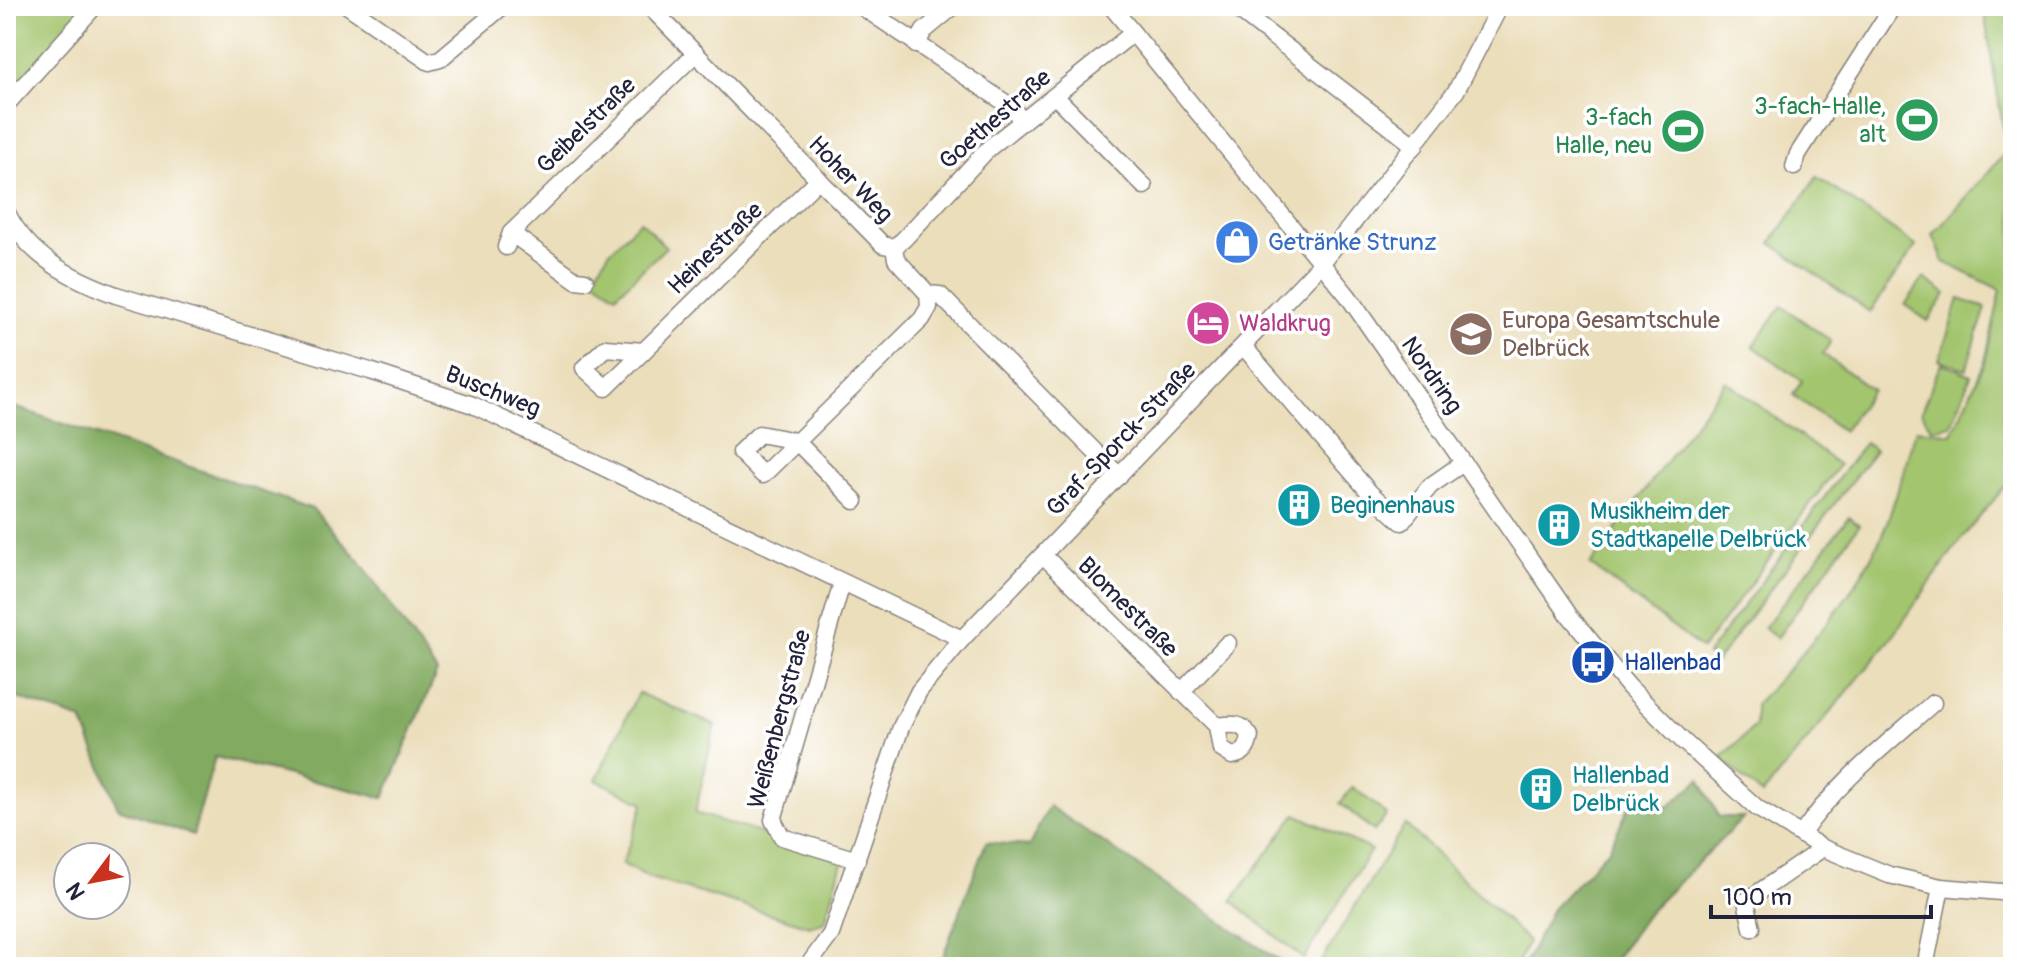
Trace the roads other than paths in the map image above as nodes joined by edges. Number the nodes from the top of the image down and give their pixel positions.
1 (95, 6) edge
2 (348, 6) edge
3 (503, 6) edge
4 (649, 6) edge
5 (861, 6) edge
6 (954, 6) edge
7 (1111, 6) edge
8 (1233, 6) edge
9 (1500, 6) edge
10 (1893, 6) edge
11 (1133, 33) junction
12 (916, 45) junction
13 (696, 53) junction
14 (1056, 97) junction
15 (6, 105) edge
16 (1022, 122) junction
17 (1415, 146) junction
18 (1794, 167) dead end
19 (819, 179) junction
20 (1144, 186) dead end
21 (6, 211) edge
22 (894, 247) junction
23 (1321, 264) junction
24 (585, 281) dead end
25 (928, 294) junction
26 (1243, 346) junction
27 (644, 351) dead end
28 (1463, 463) junction
29 (1119, 476) junction
30 (855, 501) dead end
31 (1043, 555) junction
32 (842, 583) junction
33 (962, 639) junction
34 (1228, 643) dead end
35 (1181, 692) junction
36 (1933, 703) dead end
37 (1217, 726) dead end
38 (1801, 835) junction
39 (1823, 848) junction
40 (857, 860) junction
41 (1941, 887) junction
42 (2013, 893) edge
43 (1752, 928) dead end
44 (807, 967) edge
45 (1925, 967) edge

1 - 15 street
2 - 3 street
4 - 13 street, Hoher Weg
5 - 12 street
6 - 12 street
7 - 11 street, Nordring
8 - 17 street
9 - 17 street, Graf-Sporck-Straße
10 - 18 street
11 - 14 street, Goethestraße
11 - 23 street, Nordring
12 - 16 street
13 - 19 street, Hoher Weg
13 - 24 street, Geibelstraße
14 - 16 street, Goethestraße
14 - 20 street
16 - 22 street, Goethestraße
17 - 23 street, Graf-Sporck-Straße
19 - 22 street, Hoher Weg
19 - 27 street, Heinestraße
21 - 32 street, Buschweg
22 - 25 street, Hoher Weg
23 - 26 street, Graf-Sporck-Straße
23 - 28 street, Nordring
25 - 29 street, Hoher Weg
25 - 30 street
26 - 28 street
26 - 29 street, Graf-Sporck-Straße
28 - 38 street, Nordring
29 - 31 street, Graf-Sporck-Straße
31 - 33 street, Graf-Sporck-Straße
31 - 35 street, Blomestraße
32 - 33 street, Buschweg
32 - 40 street, Weißenbergstraße
33 - 40 street, Graf-Sporck-Straße
34 - 35 street, Blomestraße
35 - 37 street, Blomestraße
36 - 38 street
38 - 39 street
39 - 41 street
39 - 43 street
40 - 44 street, Graf-Sporck-Straße
41 - 42 street
41 - 45 street

